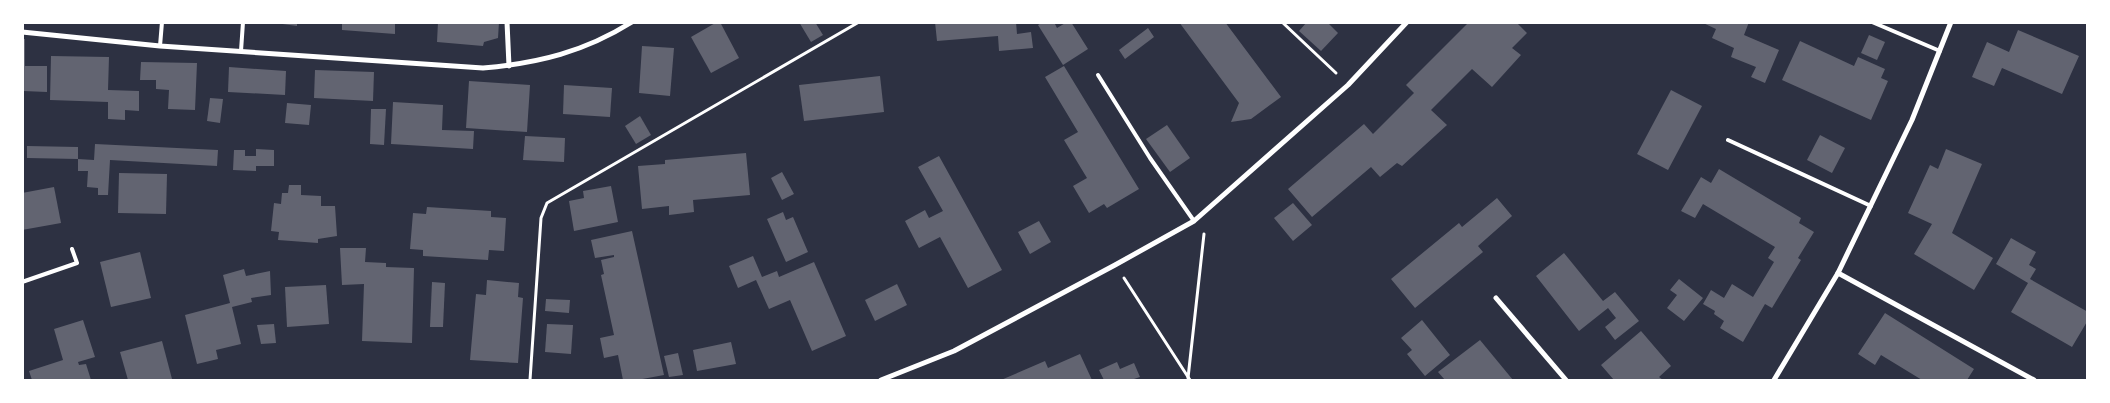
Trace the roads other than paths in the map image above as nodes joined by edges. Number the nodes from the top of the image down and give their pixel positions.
1 (162, 22) edge
2 (243, 22) edge
3 (507, 22) edge
4 (632, 22) edge
5 (1407, 22) edge
6 (1872, 22) edge
7 (1951, 22) edge
8 (22, 32) edge
9 (160, 46) junction
10 (1940, 50) junction
11 (241, 52) junction
12 (508, 66) junction
13 (1098, 75) dead end
14 (1728, 140) dead end
15 (1871, 206) junction
16 (1194, 220) junction
17 (72, 249) dead end
18 (1838, 273) junction
19 (22, 282) edge
20 (1496, 298) dead end
21 (881, 380) edge
22 (1566, 380) edge
23 (1774, 380) edge
24 (2034, 380) edge

1 - 9 lane
2 - 11 lane
3 - 12 street
4 - 12 street
5 - 16 street
6 - 10 lane
7 - 10 street
8 - 9 street
9 - 11 street
10 - 15 street
11 - 12 street
13 - 16 lane
14 - 15 lane
15 - 18 street
16 - 21 street
17 - 19 lane
18 - 23 street
18 - 24 street
20 - 22 street

